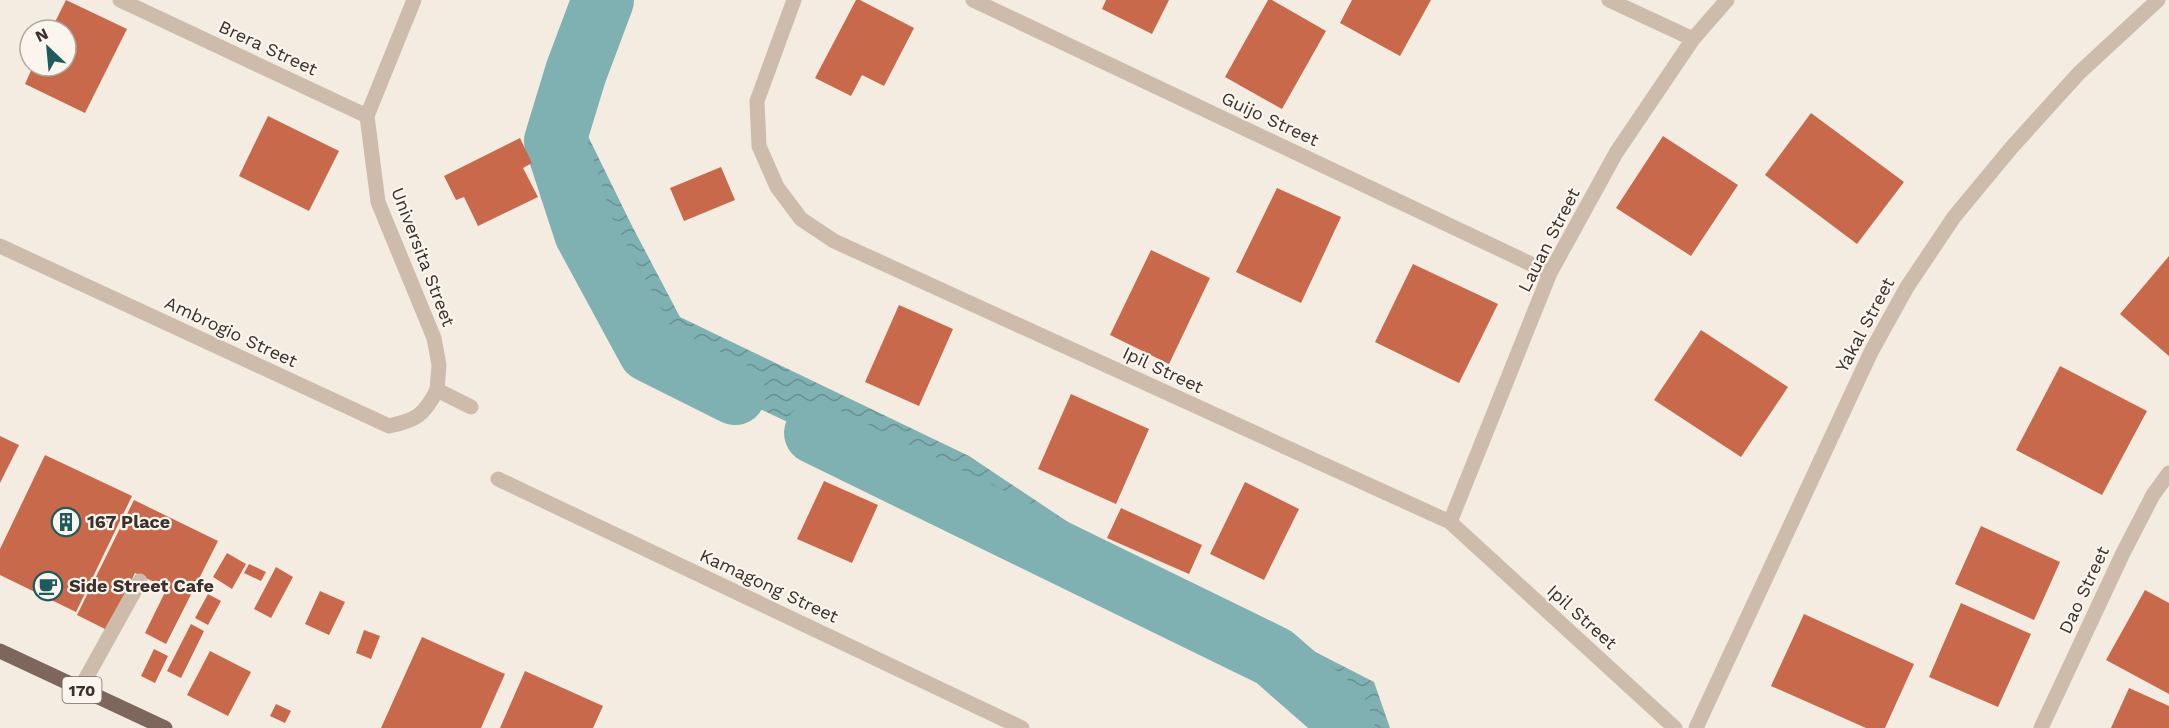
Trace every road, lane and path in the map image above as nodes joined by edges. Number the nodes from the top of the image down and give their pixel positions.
1 (120, 0) edge
2 (414, 0) edge
3 (794, 0) edge
4 (973, 0) edge
5 (1609, 0) edge
6 (1727, 0) edge
7 (2158, 0) edge
8 (1693, 39) junction
9 (367, 116) junction
10 (0, 246) edge
11 (1550, 273) junction
12 (437, 390) junction
13 (471, 407) dead end
14 (2169, 473) edge
15 (498, 479) dead end
16 (1450, 522) junction
17 (140, 581) dead end
18 (0, 651) edge
19 (80, 689) junction
20 (165, 728) edge
21 (1022, 728) edge
22 (1675, 728) edge
23 (1696, 728) edge
24 (2041, 728) edge

1 - 9 street, Brera Street
2 - 9 street, Universita Street
3 - 16 street, Ipil Street
4 - 11 street, Guijo Street
5 - 8 street
6 - 8 street, Lauan Street
7 - 23 street, Yakal Street
8 - 11 street, Lauan Street
9 - 12 street, Universita Street
10 - 12 street, Ambrogio Street
11 - 16 street, Lauan Street
12 - 13 street
14 - 24 street, Dao Street
15 - 21 street, Kamagong Street
16 - 22 street, Ipil Street
17 - 19 street
18 - 19 main road, 170
19 - 20 main road, 170

